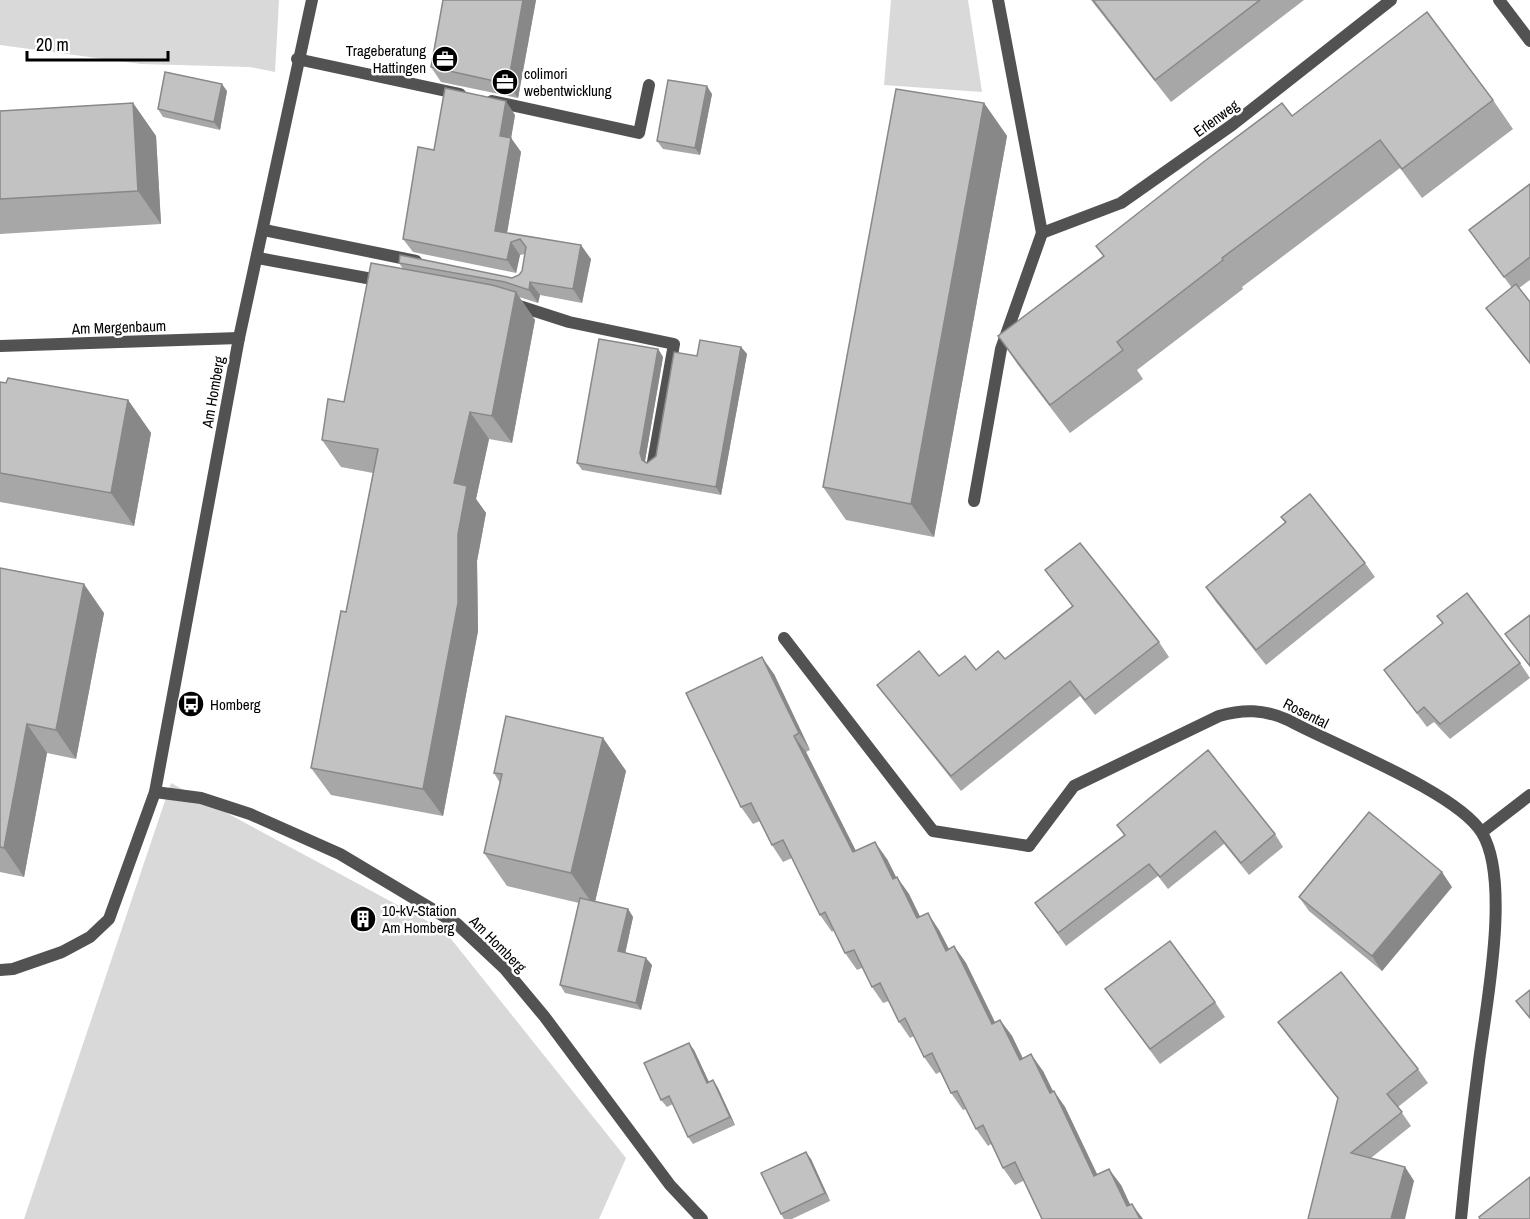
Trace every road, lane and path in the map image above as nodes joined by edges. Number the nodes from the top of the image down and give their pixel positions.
1 (312, 0) edge
2 (998, 0) edge
3 (1391, 0) edge
4 (1499, 0) edge
5 (1530, 41) edge
6 (297, 59) junction
7 (649, 85) dead end
8 (264, 230) junction
9 (1042, 233) junction
10 (258, 258) junction
11 (433, 264) edge
12 (397, 283) edge
13 (501, 302) edge
14 (239, 338) junction
15 (0, 346) edge
16 (653, 462) edge
17 (974, 501) dead end
18 (784, 638) dead end
19 (154, 792) junction
20 (1530, 795) edge
21 (1482, 832) junction
22 (0, 970) edge
23 (702, 1219) edge
24 (1461, 1219) edge

1 - 6 street, Am Homberg
2 - 9 street
3 - 9 street, Erlenweg
4 - 5 street
6 - 7 street
6 - 8 street, Am Homberg
8 - 10 street, Am Homberg
8 - 11 street
9 - 17 street
10 - 12 street
10 - 14 street, Am Homberg
13 - 16 street
14 - 15 street, Am Mergenbaum
14 - 19 street, Am Homberg
18 - 21 street, Rosental
19 - 22 street, Am Homberg
19 - 23 street, Am Homberg
20 - 21 street
21 - 24 street

